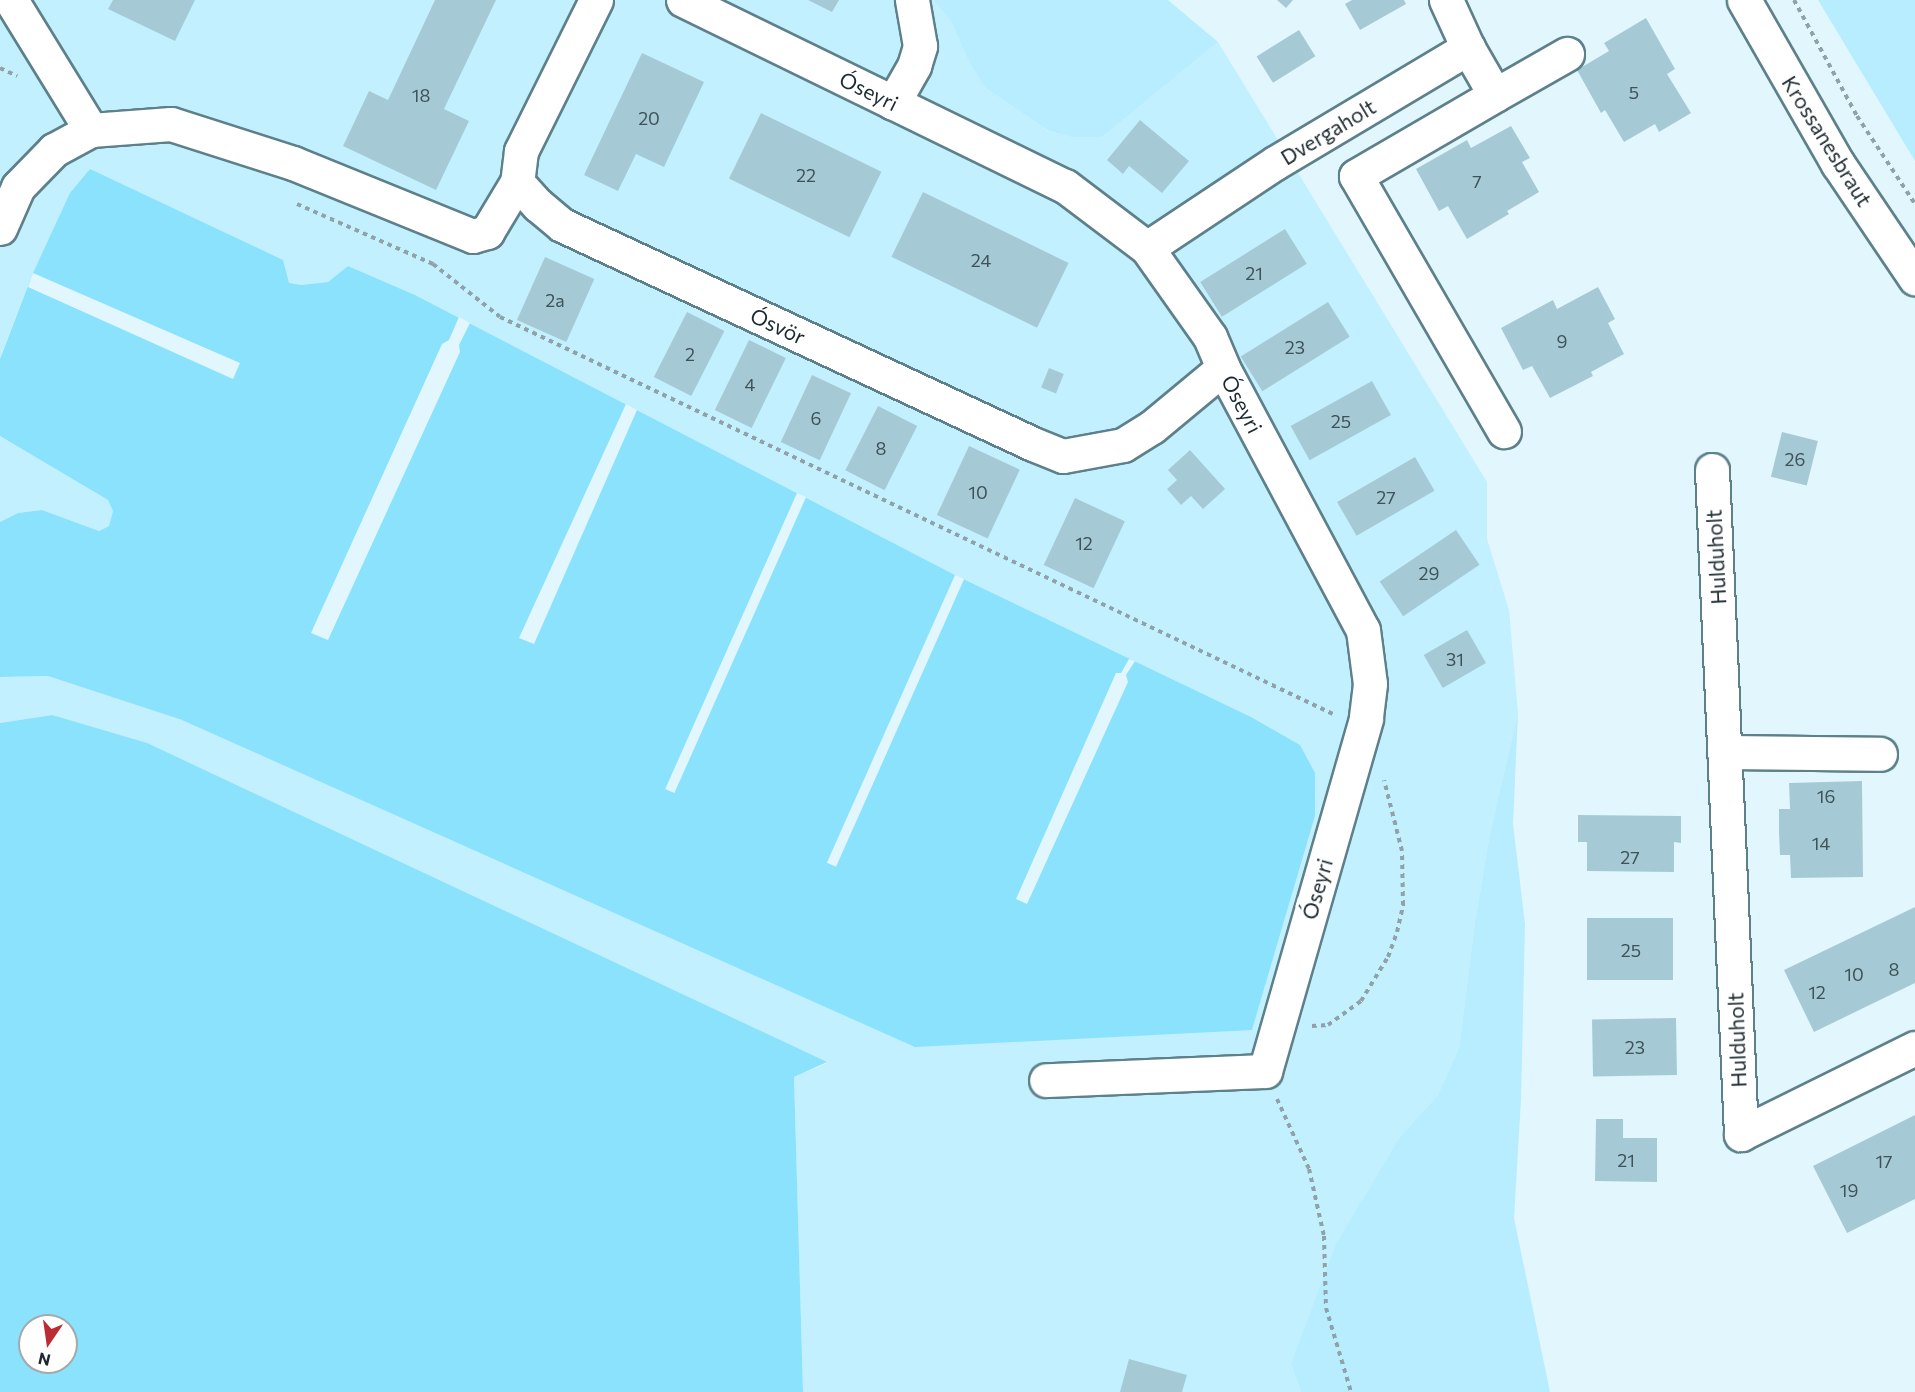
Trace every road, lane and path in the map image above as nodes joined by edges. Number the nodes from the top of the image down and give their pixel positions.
1 (11, 0) edge
2 (596, 0) edge
3 (683, 0) edge
4 (912, 0) edge
5 (1446, 0) edge
6 (1744, 0) edge
7 (1794, 0) edge
8 (1468, 48) junction
9 (1567, 54) dead end
10 (0, 68) edge
11 (20, 77) dead end
12 (1496, 95) junction
13 (893, 103) junction
14 (91, 130) junction
15 (0, 169) edge
16 (35, 170) junction
17 (517, 182) junction
18 (286, 199) dead end
19 (1915, 204) edge
20 (0, 228) edge
21 (1147, 248) junction
22 (1915, 278) edge
23 (1223, 368) junction
24 (1504, 431) dead end
25 (1712, 470) dead end
26 (1363, 728) junction
27 (1724, 752) junction
28 (1880, 754) dead end
29 (1381, 772) dead end
30 (1277, 1028) junction
31 (1915, 1048) edge
32 (1265, 1071) junction
33 (1046, 1080) dead end
34 (1351, 1392) edge

1 - 14 street
2 - 17 street
3 - 13 street, Óseyri
4 - 13 street
5 - 8 street
6 - 22 street, Krossanesbraut
7 - 19 path
8 - 12 street
8 - 21 street, Dvergaholt
9 - 12 street
10 - 11 path
12 - 24 street
13 - 21 street, Óseyri
14 - 16 street
14 - 17 street
15 - 16 street
16 - 20 street
17 - 23 street, Ósvör
18 - 26 path
21 - 23 street, Óseyri
23 - 26 street, Óseyri
25 - 27 street, Hulduholt
26 - 30 street, Óseyri
27 - 28 street
27 - 31 street, Hulduholt
29 - 30 path
30 - 32 street, Óseyri
32 - 33 street
32 - 34 path

